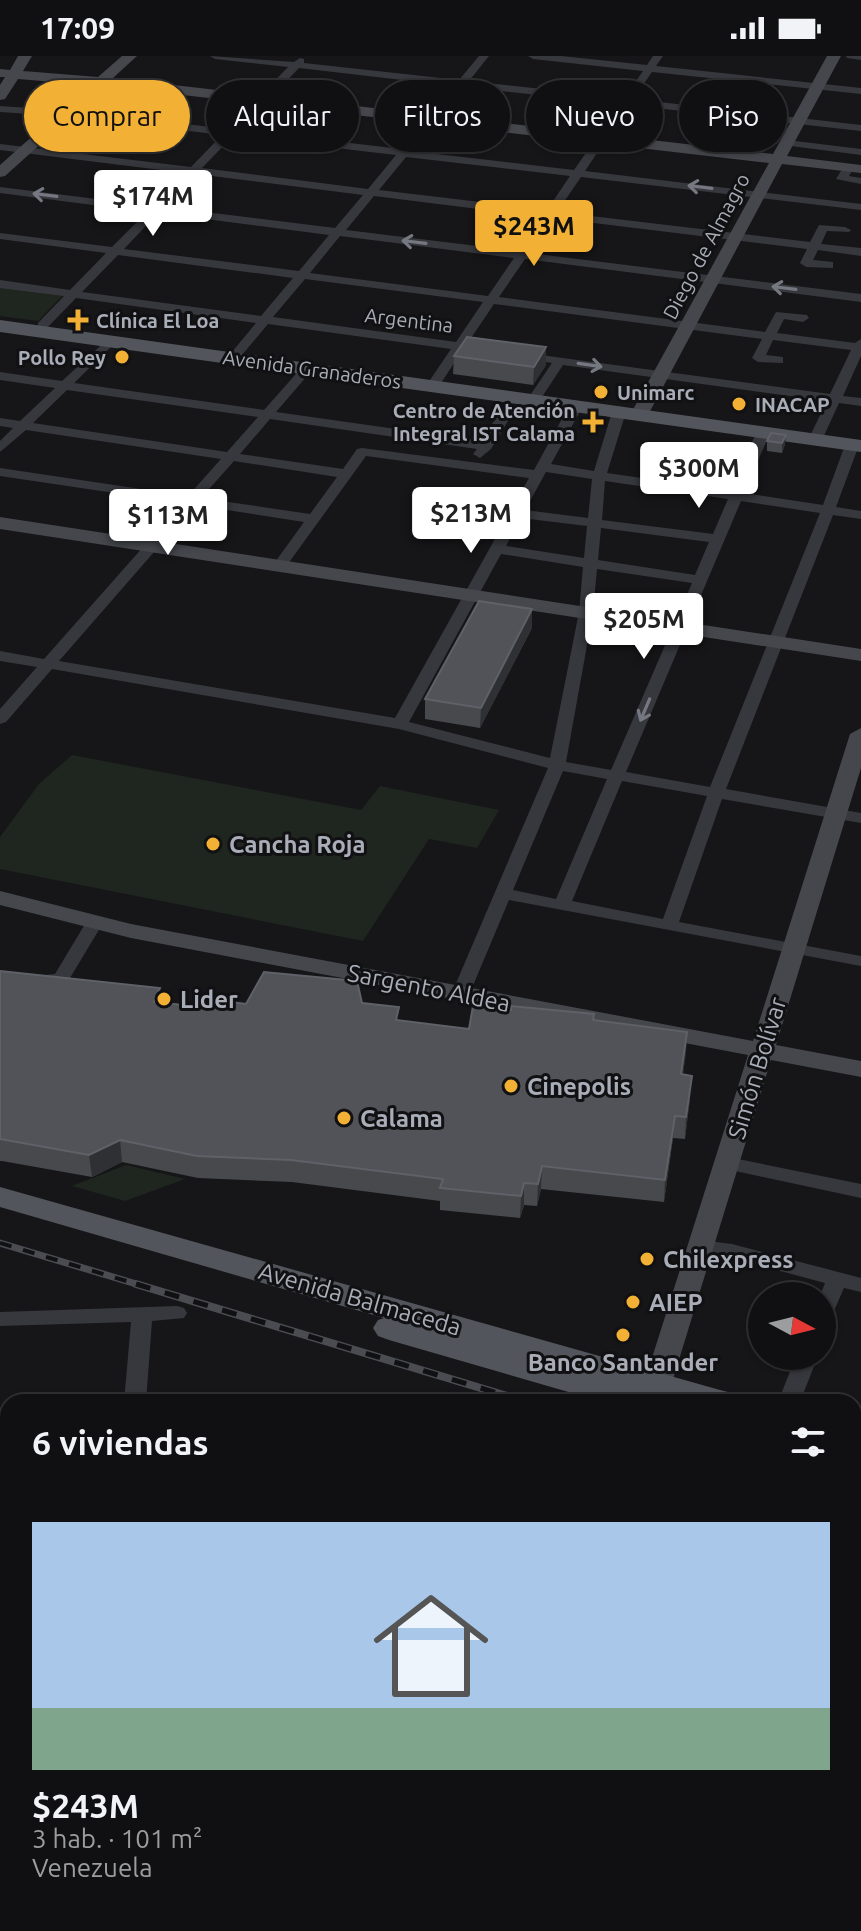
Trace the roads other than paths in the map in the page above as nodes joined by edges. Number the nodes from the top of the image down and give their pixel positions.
1 (25, 56) edge
2 (130, 56) edge
3 (215, 56) edge
4 (484, 56) edge
5 (533, 56) edge
6 (658, 56) edge
7 (834, 56) edge
8 (851, 56) edge
9 (861, 57) edge
10 (301, 60) edge
11 (650, 69) junction
12 (7, 71) edge
13 (104, 80) joint
14 (282, 80) edge
15 (441, 80) edge
16 (464, 80) edge
17 (642, 80) edge
18 (818, 87) junction
19 (861, 91) edge
20 (0, 96) edge
21 (663, 106) edge
22 (0, 109) edge
23 (24, 110) edge
24 (799, 121) junction
25 (861, 128) edge
26 (663, 143) edge
27 (0, 147) edge
28 (359, 147) edge
29 (24, 148) edge
30 (24, 150) edge
31 (58, 152) edge
32 (212, 152) edge
33 (592, 152) edge
34 (406, 153) junction
35 (781, 153) junction
36 (854, 162) edge
37 (195, 169) junction
38 (0, 173) edge
39 (577, 173) junction
40 (861, 181) edge
41 (0, 190) edge
42 (373, 191) junction
43 (758, 194) junction
44 (861, 207) edge
45 (156, 209) junction
46 (550, 213) junction
47 (845, 230) dead end
48 (339, 232) junction
49 (0, 236) edge
50 (736, 236) junction
51 (814, 246) junction
52 (116, 251) junction
53 (861, 252) edge
54 (521, 255) junction
55 (829, 265) dead end
56 (302, 276) junction
57 (712, 279) junction
58 (0, 284) edge
59 (75, 294) junction
60 (861, 298) edge
61 (490, 300) junction
62 (803, 318) dead end
63 (0, 320) edge
64 (263, 322) junction
65 (0, 326) edge
66 (42, 326) junction
67 (687, 326) junction
68 (770, 336) junction
69 (110, 341) junction
70 (860, 346) edge
71 (459, 347) junction
72 (498, 352) edge
73 (514, 354) edge
74 (236, 355) junction
75 (560, 360) junction
76 (779, 360) dead end
77 (307, 369) junction
78 (663, 375) junction
79 (0, 376) edge
80 (436, 380) junction
81 (64, 386) junction
82 (537, 394) junction
83 (834, 399) junction
84 (861, 402) edge
85 (574, 410) junction
86 (634, 412) junction
87 (267, 414) junction
88 (0, 422) edge
89 (22, 426) junction
90 (763, 433) junction
91 (816, 436) junction
92 (858, 443) edge
93 (486, 446) junction
94 (0, 448) edge
95 (230, 456) junction
96 (472, 466) junction
97 (540, 471) junction
98 (0, 472) edge
99 (347, 474) junction
100 (599, 476) junction
101 (735, 496) junction
102 (192, 501) junction
103 (826, 510) junction
104 (517, 513) junction
105 (861, 515) edge
106 (313, 519) junction
107 (0, 523) edge
108 (593, 523) junction
109 (717, 539) junction
110 (153, 545) junction
111 (496, 549) junction
112 (589, 563) junction
113 (280, 565) junction
114 (700, 580) junction
115 (471, 595) junction
116 (586, 612) junction
117 (680, 627) junction
118 (778, 642) junction
119 (861, 655) edge
120 (0, 656) edge
121 (48, 665) junction
122 (0, 719) edge
123 (400, 724) junction
124 (861, 734) edge
125 (557, 765) junction
126 (617, 776) junction
127 (716, 793) junction
128 (849, 815) edge
129 (504, 894) junction
130 (0, 898) edge
131 (561, 906) junction
132 (669, 925) junction
133 (794, 949) junction
134 (861, 961) edge
135 (460, 995) junction
136 (763, 1049) junction
137 (861, 1069) edge
138 (728, 1163) junction
139 (861, 1191) edge
140 (0, 1197) edge
141 (0, 1215) edge
142 (701, 1247) junction
143 (837, 1279) junction
144 (836, 1282) edge
145 (861, 1285) edge
146 (177, 1313) dead end
147 (142, 1314) junction
148 (0, 1319) edge
149 (802, 1370) edge
150 (136, 1394) edge
151 (645, 1394) edge
152 (645, 1394) edge
153 (653, 1394) edge
154 (792, 1394) edge

1 - 12 street
2 - 13 street
3 - 10 street
4 - 16 street
5 - 11 street
6 - 11 street
7 - 18 street, Diego de Almagro
8 - 9 street
10 - 14 street
10 - 15 street
11 - 17 street
11 - 18 street
12 - 13 street
12 - 20 street
18 - 19 street
18 - 24 street, Diego de Almagro
21 - 24 street
22 - 23 street
24 - 25 street
24 - 35 street, Diego de Almagro
26 - 35 street
27 - 29 street
28 - 34 street
30 - 38 street
31 - 37 street
32 - 37 street
33 - 39 street
34 - 39 street
34 - 42 street
35 - 36 street
35 - 43 street, Diego de Almagro
36 - 40 street
37 - 42 street
37 - 45 street
43 -> 39 street
39 - 46 street
45 -> 41 street
42 - 46 street
42 - 48 street
43 - 44 street
43 - 50 street, Diego de Almagro
45 - 48 street
45 - 52 street
46 - 50 street
46 - 54 street
47 - 51 street
54 -> 48 street
48 - 56 street
49 - 52 street
50 - 51 street
50 - 57 street, Diego de Almagro
51 - 53 street
51 - 55 street
52 - 56 street
52 - 59 street
54 - 57 street
54 - 61 street
56 - 61 street
56 - 64 street
60 -> 57 street
57 - 67 street, Diego de Almagro
58 - 59 street, Argentina
59 - 64 street, Argentina
59 - 66 street
61 - 67 street
61 - 71 street
62 - 68 street
63 - 66 main road, Avenida Granaderos
64 - 71 street, Argentina
64 - 74 street
65 - 69 main road, Avenida Granaderos
66 - 74 main road, Avenida Granaderos
67 - 68 street
67 - 78 street, Diego de Almagro
68 - 70 street
68 - 76 street
69 - 74 main road, Avenida Granaderos
69 - 81 street
70 - 83 street
71 - 72 street, Argentina
71 - 80 street
73 - 75 street
74 - 77 main road, Avenida Granaderos
74 - 80 main road, Avenida Granaderos
75 -> 78 street
75 - 82 street
77 - 85 main road, Avenida Granaderos
77 - 87 street
78 - 83 street
78 - 86 street, Diego de Almagro
79 - 81 street
80 - 82 main road, Avenida Granaderos
81 - 87 street
81 - 89 street
82 - 86 main road, Avenida Granaderos
83 - 84 street
83 - 91 street
85 - 86 main road, Avenida Granaderos
85 - 93 street
85 - 97 street
86 - 90 main road, Avenida Granaderos
86 - 91 main road, Avenida Granaderos
86 - 100 street
87 - 93 street
87 - 95 street
88 - 89 street
89 - 94 street
89 - 95 street
90 - 91 main road, Avenida Granaderos
90 - 101 street
91 - 92 main road, Avenida Granaderos
92 - 103 street
93 - 96 street
95 - 99 street
95 - 102 street
96 - 97 street
96 - 99 street
97 - 100 street
97 - 104 street
98 - 102 street
99 - 106 street
100 - 101 street
100 - 108 street
101 - 103 street
101 - 109 street
102 - 106 street
102 - 110 street
103 - 105 street
103 - 118 street
104 - 108 street
104 - 111 street
106 - 113 street
107 - 110 street
108 - 109 street
108 - 112 street
109 - 114 street
110 - 113 street
110 - 121 street
111 - 112 street
111 - 115 street
112 - 114 street
112 - 116 street
113 - 115 street
114 - 117 street
115 - 116 street
115 - 123 street
116 - 117 street
116 - 125 street
117 - 118 street
117 -> 126 street
118 - 119 street
118 - 127 street
120 - 121 street
121 - 122 street
121 - 123 street
123 - 125 street
124 - 128 street, Simón Bolívar
125 - 126 street
125 - 129 street
126 - 127 street
126 - 131 street
127 - 128 street
127 - 132 street
128 - 133 street, Simón Bolívar
129 - 131 street
129 - 135 street
130 - 135 street, Sargento Aldea
131 - 132 street
132 - 133 street
133 - 134 street
133 - 136 street, Simón Bolívar
135 - 136 street, Sargento Aldea
136 - 137 street, Sargento Aldea
136 - 138 street, Simón Bolívar
138 - 139 street
138 - 142 street, Simón Bolívar
140 - 151 main road, Avenida Balmaceda
141 - 152 main road, Avenida Balmaceda
142 - 143 street
142 - 153 street, Simón Bolívar
143 - 144 street
143 - 145 street
146 - 147 street
147 - 148 street
147 - 150 street
149 - 154 street

